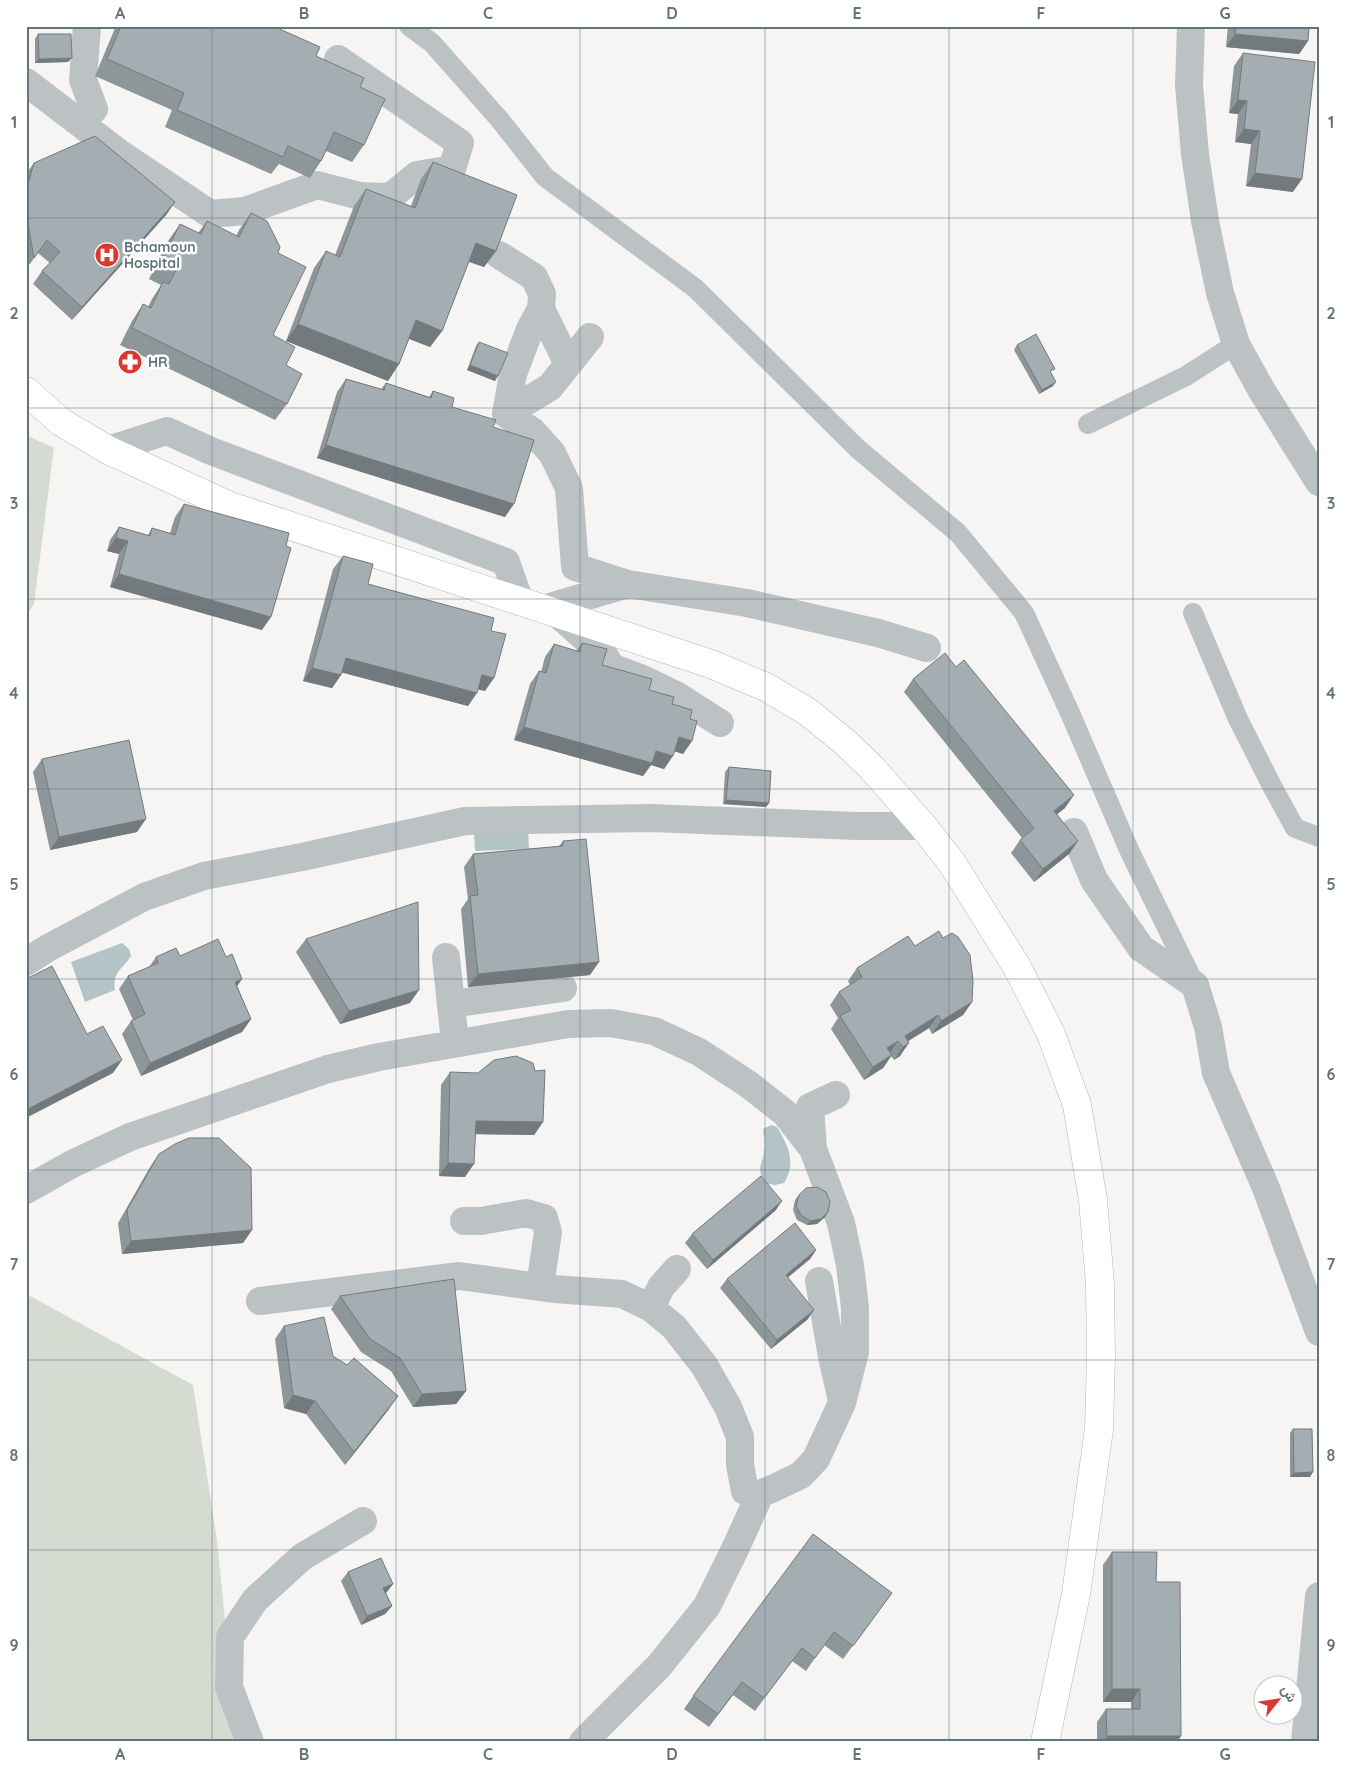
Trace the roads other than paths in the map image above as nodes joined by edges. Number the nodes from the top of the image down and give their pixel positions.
1 (87, 26) edge
2 (409, 26) edge
3 (1191, 26) edge
4 (338, 58) dead end
5 (26, 82) edge
6 (80, 123) junction
7 (499, 255) edge
8 (541, 309) junction
9 (590, 337) dead end
10 (1236, 344) junction
11 (568, 364) junction
12 (26, 391) edge
13 (506, 414) junction
14 (1088, 424) dead end
15 (108, 450) junction
16 (1319, 482) edge
17 (628, 584) junction
18 (541, 608) junction
19 (1193, 613) dead end
20 (927, 648) dead end
21 (720, 723) dead end
22 (923, 826) junction
23 (1074, 832) edge
24 (1319, 837) edge
25 (446, 957) dead end
26 (26, 962) edge
27 (1195, 985) junction
28 (563, 988) edge
29 (451, 1004) junction
30 (455, 1043) junction
31 (836, 1095) dead end
32 (813, 1149) junction
33 (26, 1190) edge
34 (464, 1221) dead end
35 (677, 1269) dead end
36 (819, 1281) dead end
37 (540, 1286) junction
38 (260, 1301) dead end
39 (651, 1308) junction
40 (1319, 1332) edge
41 (842, 1403) junction
42 (760, 1494) junction
43 (363, 1521) dead end
44 (1319, 1596) edge
45 (250, 1742) edge
46 (583, 1742) edge
47 (1045, 1742) edge
48 (1305, 1742) edge

1 - 6 street
2 - 27 lane
3 - 10 street
4 - 6 street
5 - 6 street
7 - 8 street
8 - 11 street
8 - 13 street
9 - 11 street
10 - 14 lane
10 - 16 street
11 - 13 street
12 - 15 main road
13 - 17 street
15 - 18 main road
15 - 18 street
17 - 18 street
17 - 20 street
18 - 21 street
18 - 22 main road
19 - 24 lane
22 - 26 street
22 - 47 main road
23 - 27 street
25 - 29 street
27 - 40 street
28 - 29 street
29 - 30 street
30 - 32 street
30 - 33 street
31 - 32 street
32 - 41 street
34 - 37 street
35 - 39 street
36 - 41 street
37 - 38 street
37 - 39 street
39 - 42 street
41 - 42 street
42 - 46 street
43 - 45 street
44 - 48 street

